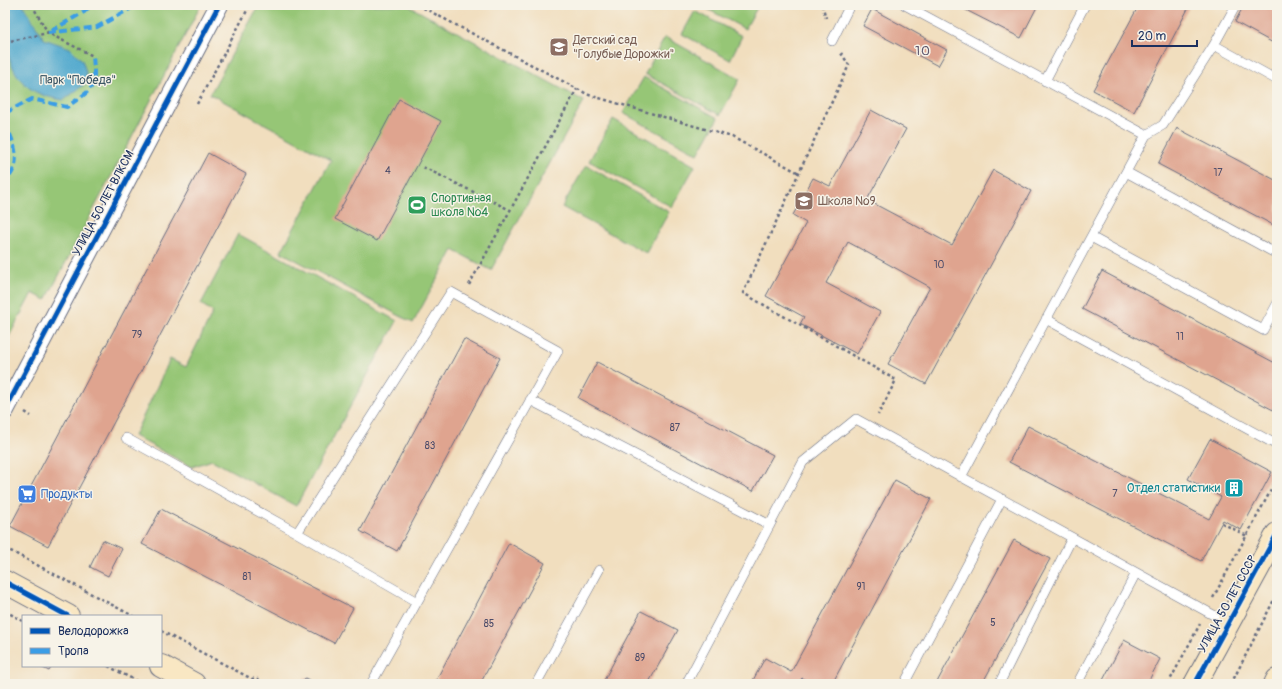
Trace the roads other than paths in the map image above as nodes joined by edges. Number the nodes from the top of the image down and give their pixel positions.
1 (219, 5) edge
2 (850, 5) edge
3 (905, 5) edge
4 (1085, 5) edge
5 (1236, 5) edge
6 (832, 41) road end
7 (1214, 45) junction
8 (1277, 80) edge
9 (1045, 81) junction
10 (1146, 135) junction
11 (1126, 172) junction
12 (1091, 237) junction
13 (1277, 254) edge
14 (1277, 304) edge
15 (1046, 319) junction
16 (530, 400) junction
17 (5, 410) edge
18 (126, 438) dead end
19 (1277, 445) edge
20 (961, 477) junction
21 (1002, 499) junction
22 (770, 525) junction
23 (297, 533) junction
24 (1277, 534) edge
25 (1072, 538) junction
26 (599, 570) dead end
27 (1136, 573) junction
28 (5, 582) edge
29 (417, 602) junction
30 (66, 615) edge
31 (1228, 623) junction
32 (162, 667) edge
33 (1277, 680) edge
34 (194, 684) edge
35 (371, 684) edge
36 (536, 684) edge
37 (686, 684) edge
38 (904, 684) edge
39 (1000, 684) edge
40 (1077, 684) edge
41 (1195, 684) edge
42 (1275, 684) edge

1 - 17 street, УЛИЦА 50 ЛЕТ ВЛКСМ
2 - 6 lane
3 - 9 lane
4 - 9 lane
5 - 7 lane
7 - 8 lane
7 - 10 lane
9 - 10 lane
10 - 11 lane
11 - 12 lane
11 - 13 lane
12 - 14 lane
12 - 15 lane
15 - 19 lane
15 - 20 lane
16 - 22 lane
16 - 23 lane
16 - 29 lane
18 - 23 lane
20 - 21 lane
20 - 22 lane
21 - 25 lane
21 - 38 lane
22 - 37 lane
23 - 29 lane
24 - 31 street, УЛИЦА 50 ЛЕТ СССР
25 - 27 lane
25 - 39 lane
26 - 36 lane
27 - 31 lane
27 - 40 lane
28 - 30 street
29 - 35 lane
31 - 41 street, УЛИЦА 50 ЛЕТ СССР
32 - 34 street
33 - 42 street

